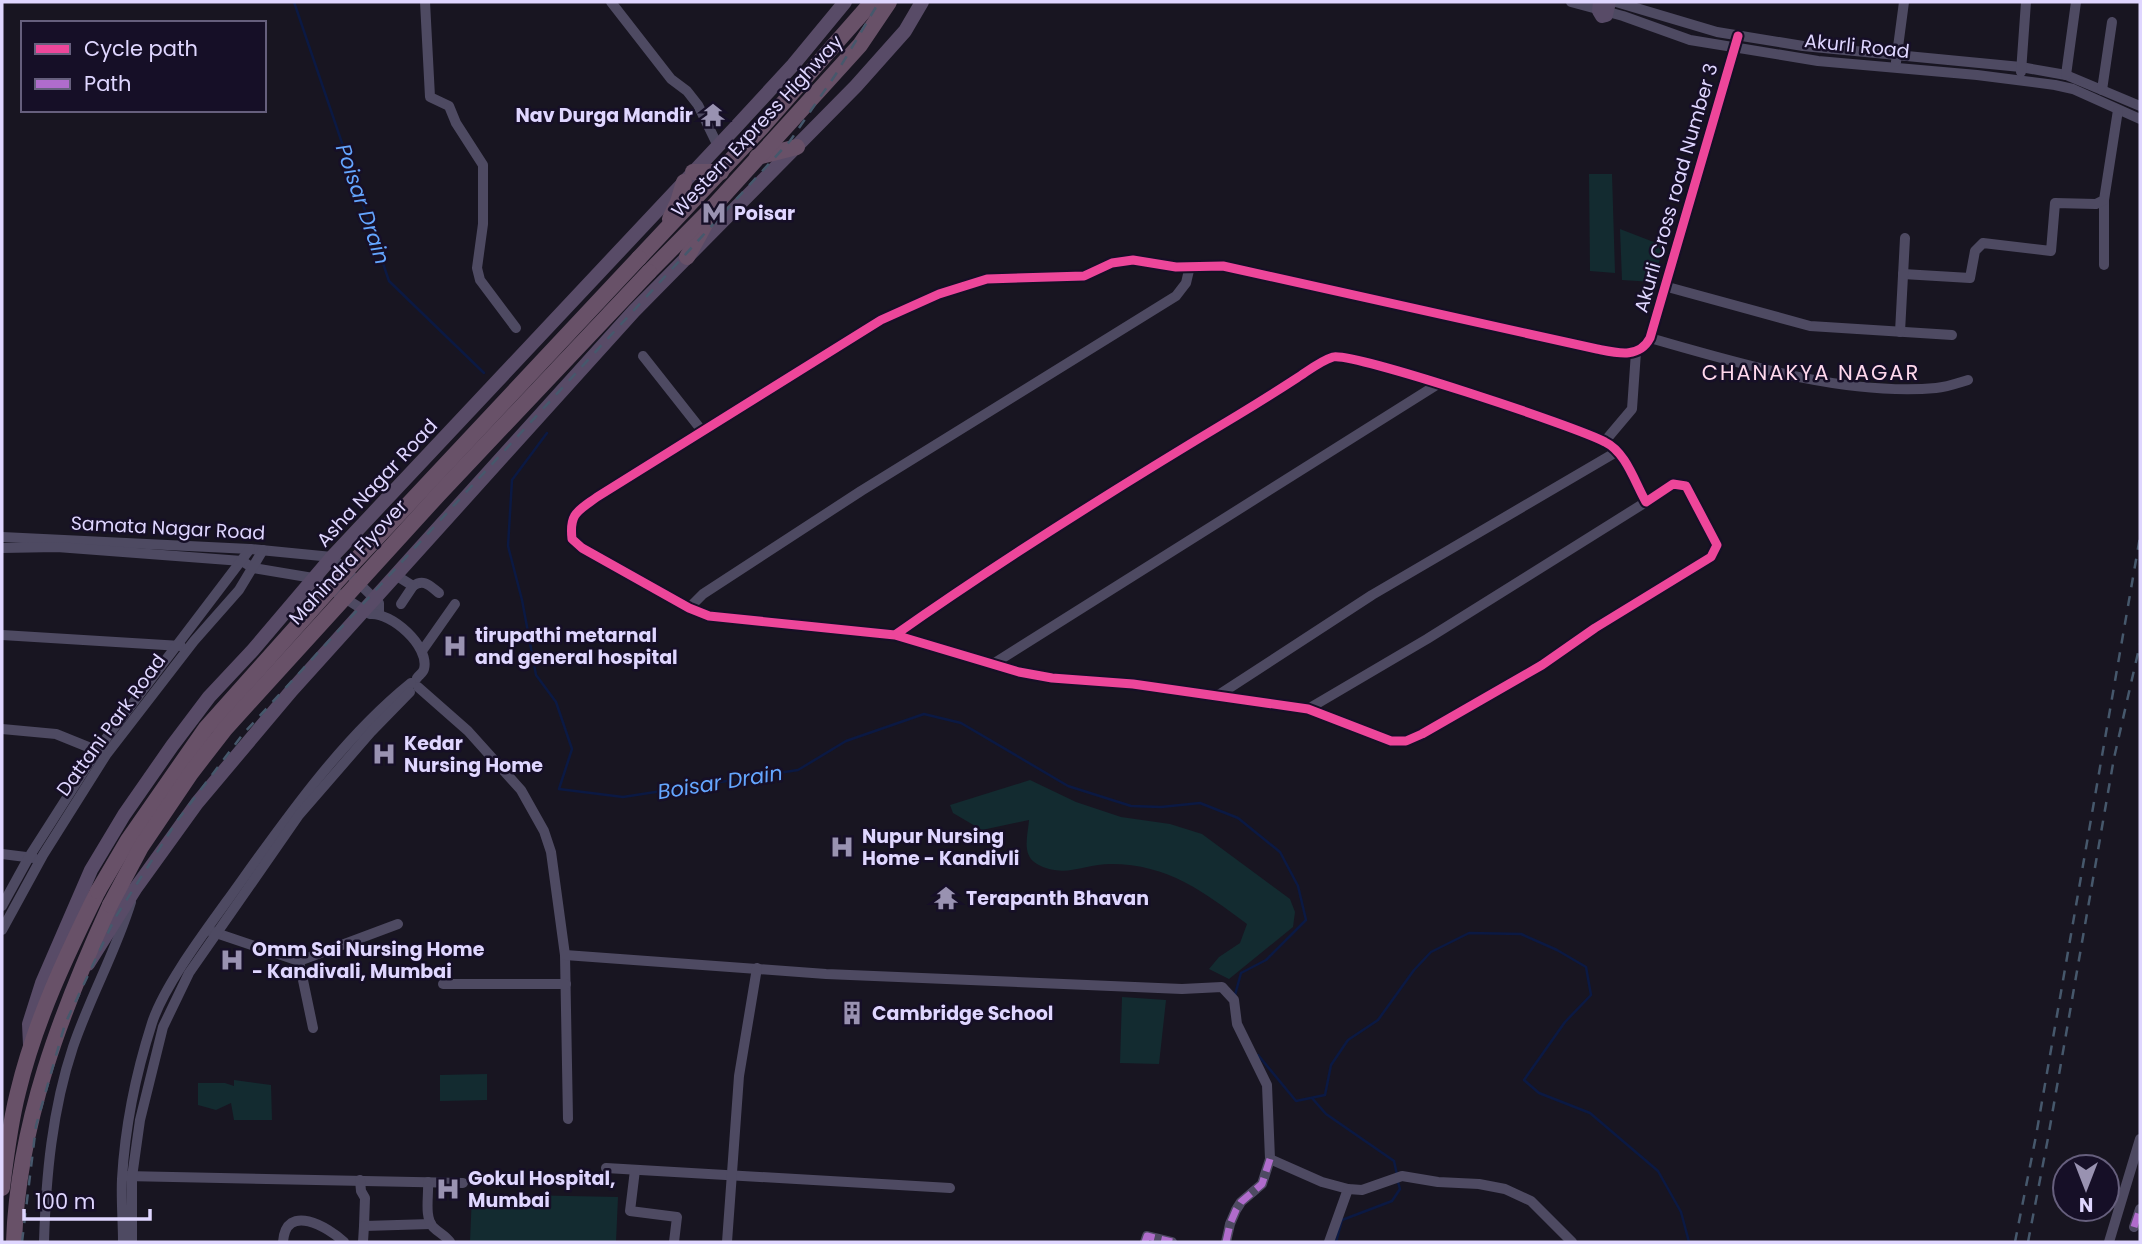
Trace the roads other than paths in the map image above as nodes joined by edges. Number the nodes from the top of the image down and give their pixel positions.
1 (425, 2) edge
2 (611, 2) edge
3 (845, 2) edge
4 (872, 2) edge
5 (889, 2) edge
6 (922, 2) edge
7 (1571, 2) edge
8 (1904, 2) edge
9 (2026, 2) edge
10 (2076, 2) edge
11 (1606, 5) edge
12 (2112, 22) dead end
13 (1736, 41) junction
14 (1896, 62) junction
15 (2020, 73) junction
16 (2066, 75) junction
17 (2102, 90) junction
18 (2140, 106) edge
19 (2118, 110) junction
20 (2140, 119) edge
21 (718, 146) junction
22 (797, 147) junction
23 (757, 157) junction
24 (721, 172) junction
25 (689, 177) junction
26 (2104, 200) junction
27 (713, 207) junction
28 (660, 236) junction
29 (1905, 238) dead end
30 (687, 257) junction
31 (644, 265) junction
32 (2104, 265) dead end
33 (1190, 266) junction
34 (1903, 274) junction
35 (1664, 286) junction
36 (516, 328) dead end
37 (1900, 332) junction
38 (1952, 335) dead end
39 (1650, 338) junction
40 (1636, 352) junction
41 (643, 356) dead end
42 (1968, 380) dead end
43 (1438, 384) junction
44 (703, 432) junction
45 (1605, 441) junction
46 (1618, 451) junction
47 (386, 501) junction
48 (1646, 502) junction
49 (2, 537) edge
50 (428, 541) junction
51 (2, 548) edge
52 (250, 549) junction
53 (263, 550) junction
54 (332, 557) junction
55 (242, 561) junction
56 (253, 568) junction
57 (397, 576) junction
58 (313, 578) junction
59 (413, 586) junction
60 (439, 593) dead end
61 (401, 604) dead end
62 (455, 604) dead end
63 (373, 608) junction
64 (689, 608) junction
65 (2, 635) edge
66 (895, 635) junction
67 (175, 646) junction
68 (190, 646) junction
69 (422, 651) junction
70 (993, 664) junction
71 (415, 684) junction
72 (1217, 696) junction
73 (1308, 709) junction
74 (2, 729) edge
75 (102, 752) junction
76 (2, 854) edge
77 (29, 857) junction
78 (41, 859) junction
79 (135, 889) junction
80 (2, 906) edge
81 (398, 924) dead end
82 (2, 930) edge
83 (211, 932) junction
84 (565, 955) junction
85 (299, 961) junction
86 (757, 968) junction
87 (77, 977) junction
88 (443, 984) dead end
89 (566, 984) junction
90 (313, 1028) dead end
91 (31, 1049) junction
92 (568, 1119) dead end
93 (2140, 1139) edge
94 (1270, 1159) junction
95 (606, 1168) dead end
96 (635, 1170) junction
97 (732, 1175) junction
98 (127, 1177) junction
99 (360, 1180) junction
100 (372, 1180) junction
101 (428, 1182) junction
102 (463, 1183) dead end
103 (2, 1188) edge
104 (950, 1188) dead end
105 (1348, 1189) junction
106 (365, 1198) junction
107 (2140, 1209) edge
108 (431, 1224) junction
109 (364, 1226) junction
110 (2134, 1227) dead end
111 (14, 1242) edge
112 (44, 1242) edge
113 (123, 1242) edge
114 (132, 1242) edge
115 (283, 1242) edge
116 (344, 1242) edge
117 (363, 1242) edge
118 (450, 1242) edge
119 (674, 1242) edge
120 (727, 1242) edge
121 (1145, 1242) edge
122 (1172, 1242) edge
123 (1226, 1242) edge
124 (1329, 1242) edge
125 (1572, 1242) edge
126 (2109, 1242) edge

1 - 36 street
2 - 21 street
3 - 21 main road, Asha Nagar Road
4 - 24 highway, Western Express Highway
5 - 23 highway, Western Express Highway
6 - 22 main road
7 - 11 street, Akurli Road
8 - 14 street
9 - 15 street
10 - 16 street
11 - 13 street, Akurli Road
12 - 17 street
13 - 14 street, Akurli Road
13 - 35 street, Akurli Cross road Number 3
14 - 15 street, Akurli Road
15 - 16 street, Akurli Road
15 - 19 street, Akurli Road
16 - 17 street, Akurli Road
17 - 18 street, Akurli Road
19 - 20 street, Akurli Road
19 - 26 street
21 - 25 main road, Asha Nagar Road
22 - 23 highway
22 - 30 main road
23 - 27 highway, Western Express Highway
24 - 25 highway
24 - 28 highway, Western Express Highway
25 - 28 highway
25 - 47 main road, Asha Nagar Road
26 - 32 street
26 - 34 street
27 - 30 highway
27 - 31 highway, Western Express Highway
28 - 31 highway, Western Express Highway
29 - 34 street
30 - 50 main road
31 - 87 highway, Mahindra Flyover, bridge
31 - 91 highway, Mahindra Flyover, bridge
33 - 40 street
33 - 44 street
33 - 64 street
34 - 37 street
35 - 37 street
35 - 39 street, Akurli Cross road Number 3
37 - 38 street
39 - 40 street
39 - 42 street
40 - 45 street
41 - 44 street
43 - 45 street
43 - 66 street
43 - 70 street
44 - 64 street
45 - 46 street
46 - 48 street
46 - 72 street
47 - 50 main road
47 - 54 main road, Asha Nagar Road
48 - 73 street
48 - 73 street
49 - 52 street, Samata Nagar Road
50 - 57 main road
51 - 55 street, Samata Nagar Road
52 - 53 street, Samata Nagar Road
52 - 55 street, Dattani Park Road
53 - 54 street, Samata Nagar Road
53 - 56 street, Dattani Park Road
54 - 58 main road, Asha Nagar Road
54 - 63 street
55 - 56 street, Samata Nagar Road
55 - 67 street, Dattani Park Road
56 - 58 street, Samata Nagar Road
56 - 68 street, Dattani Park Road
57 - 59 street
57 - 63 main road
58 - 63 street
58 - 91 main road, Asha Nagar Road
59 - 60 street
59 - 61 street
62 - 69 street
63 - 69 street
63 - 79 main road
64 - 66 street
65 - 67 street
66 - 70 street
67 - 68 street
67 - 75 street, Dattani Park Road
68 - 75 street, Dattani Park Road
69 - 71 street
70 - 72 street
71 - 83 street
71 - 84 street
72 - 73 street
74 - 75 street
75 - 77 street, Dattani Park Road
75 - 78 street, Dattani Park Road
76 - 77 street
77 - 78 street
77 - 80 street, Dattani Park Road
78 - 82 street, Dattani Park Road
79 - 87 main road
79 - 112 street
81 - 85 street
83 - 85 street
83 - 98 street
84 - 86 street
84 - 89 street
85 - 90 street
86 - 94 street
86 - 97 street
87 - 111 highway
88 - 89 street
89 - 92 street
91 - 103 highway
93 - 126 street
94 - 105 street
94 - 123 street
95 - 96 street
96 - 97 street
96 - 119 street
97 - 104 street
97 - 120 street
98 - 99 street
98 - 113 street
98 - 114 street
99 - 100 street
99 - 106 street
100 - 101 street
100 - 106 street
101 - 102 street
101 - 108 street
105 - 124 street
105 - 125 street
106 - 109 street
107 - 110 street
108 - 109 street
108 - 118 street
109 - 117 street
115 - 116 street
121 - 122 street

